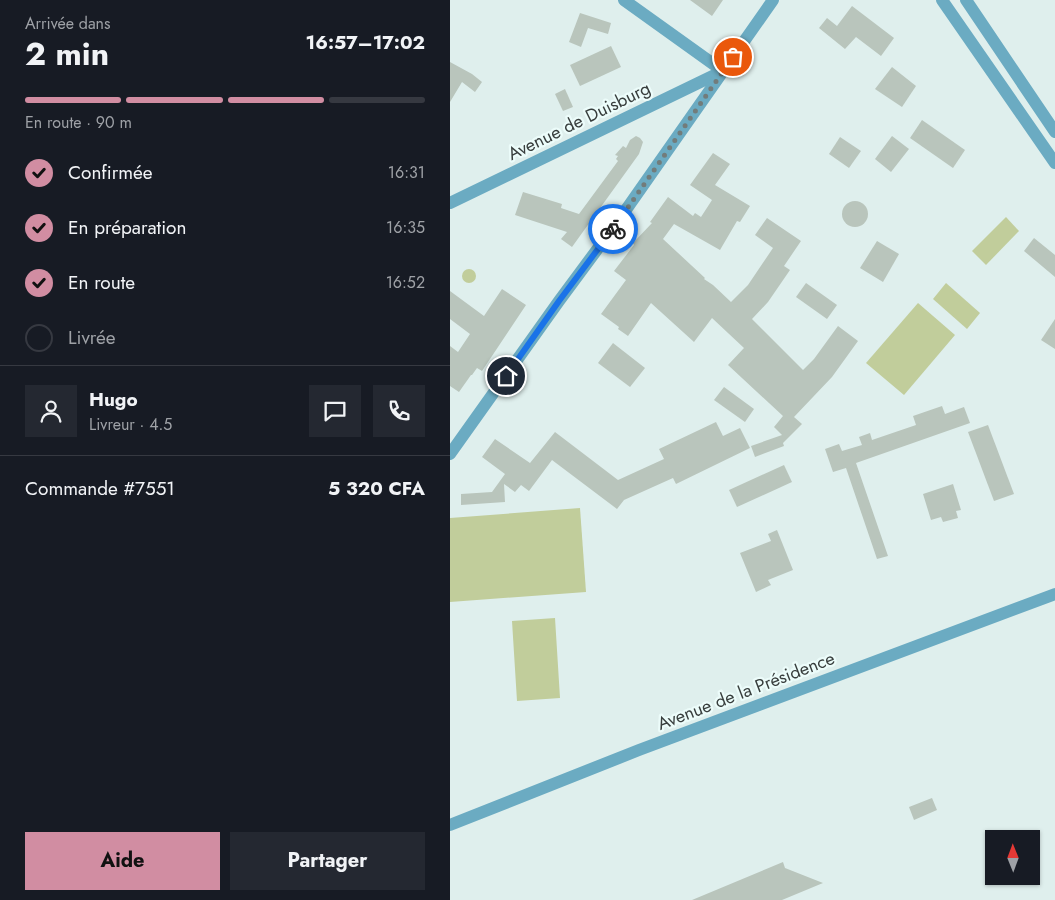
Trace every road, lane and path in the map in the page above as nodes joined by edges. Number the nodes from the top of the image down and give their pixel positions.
1 (624, 0) edge
2 (773, 0) edge
3 (942, 0) edge
4 (966, 0) edge
5 (723, 71) junction
6 (1055, 132) edge
7 (1055, 162) edge
8 (450, 203) edge
9 (450, 454) edge
10 (1055, 594) edge
11 (450, 825) edge

1 - 5 street
2 - 5 street
3 - 7 street
4 - 6 street
5 - 8 street, Avenue de Duisburg
5 - 9 street
10 - 11 street, Avenue de la Présidence

